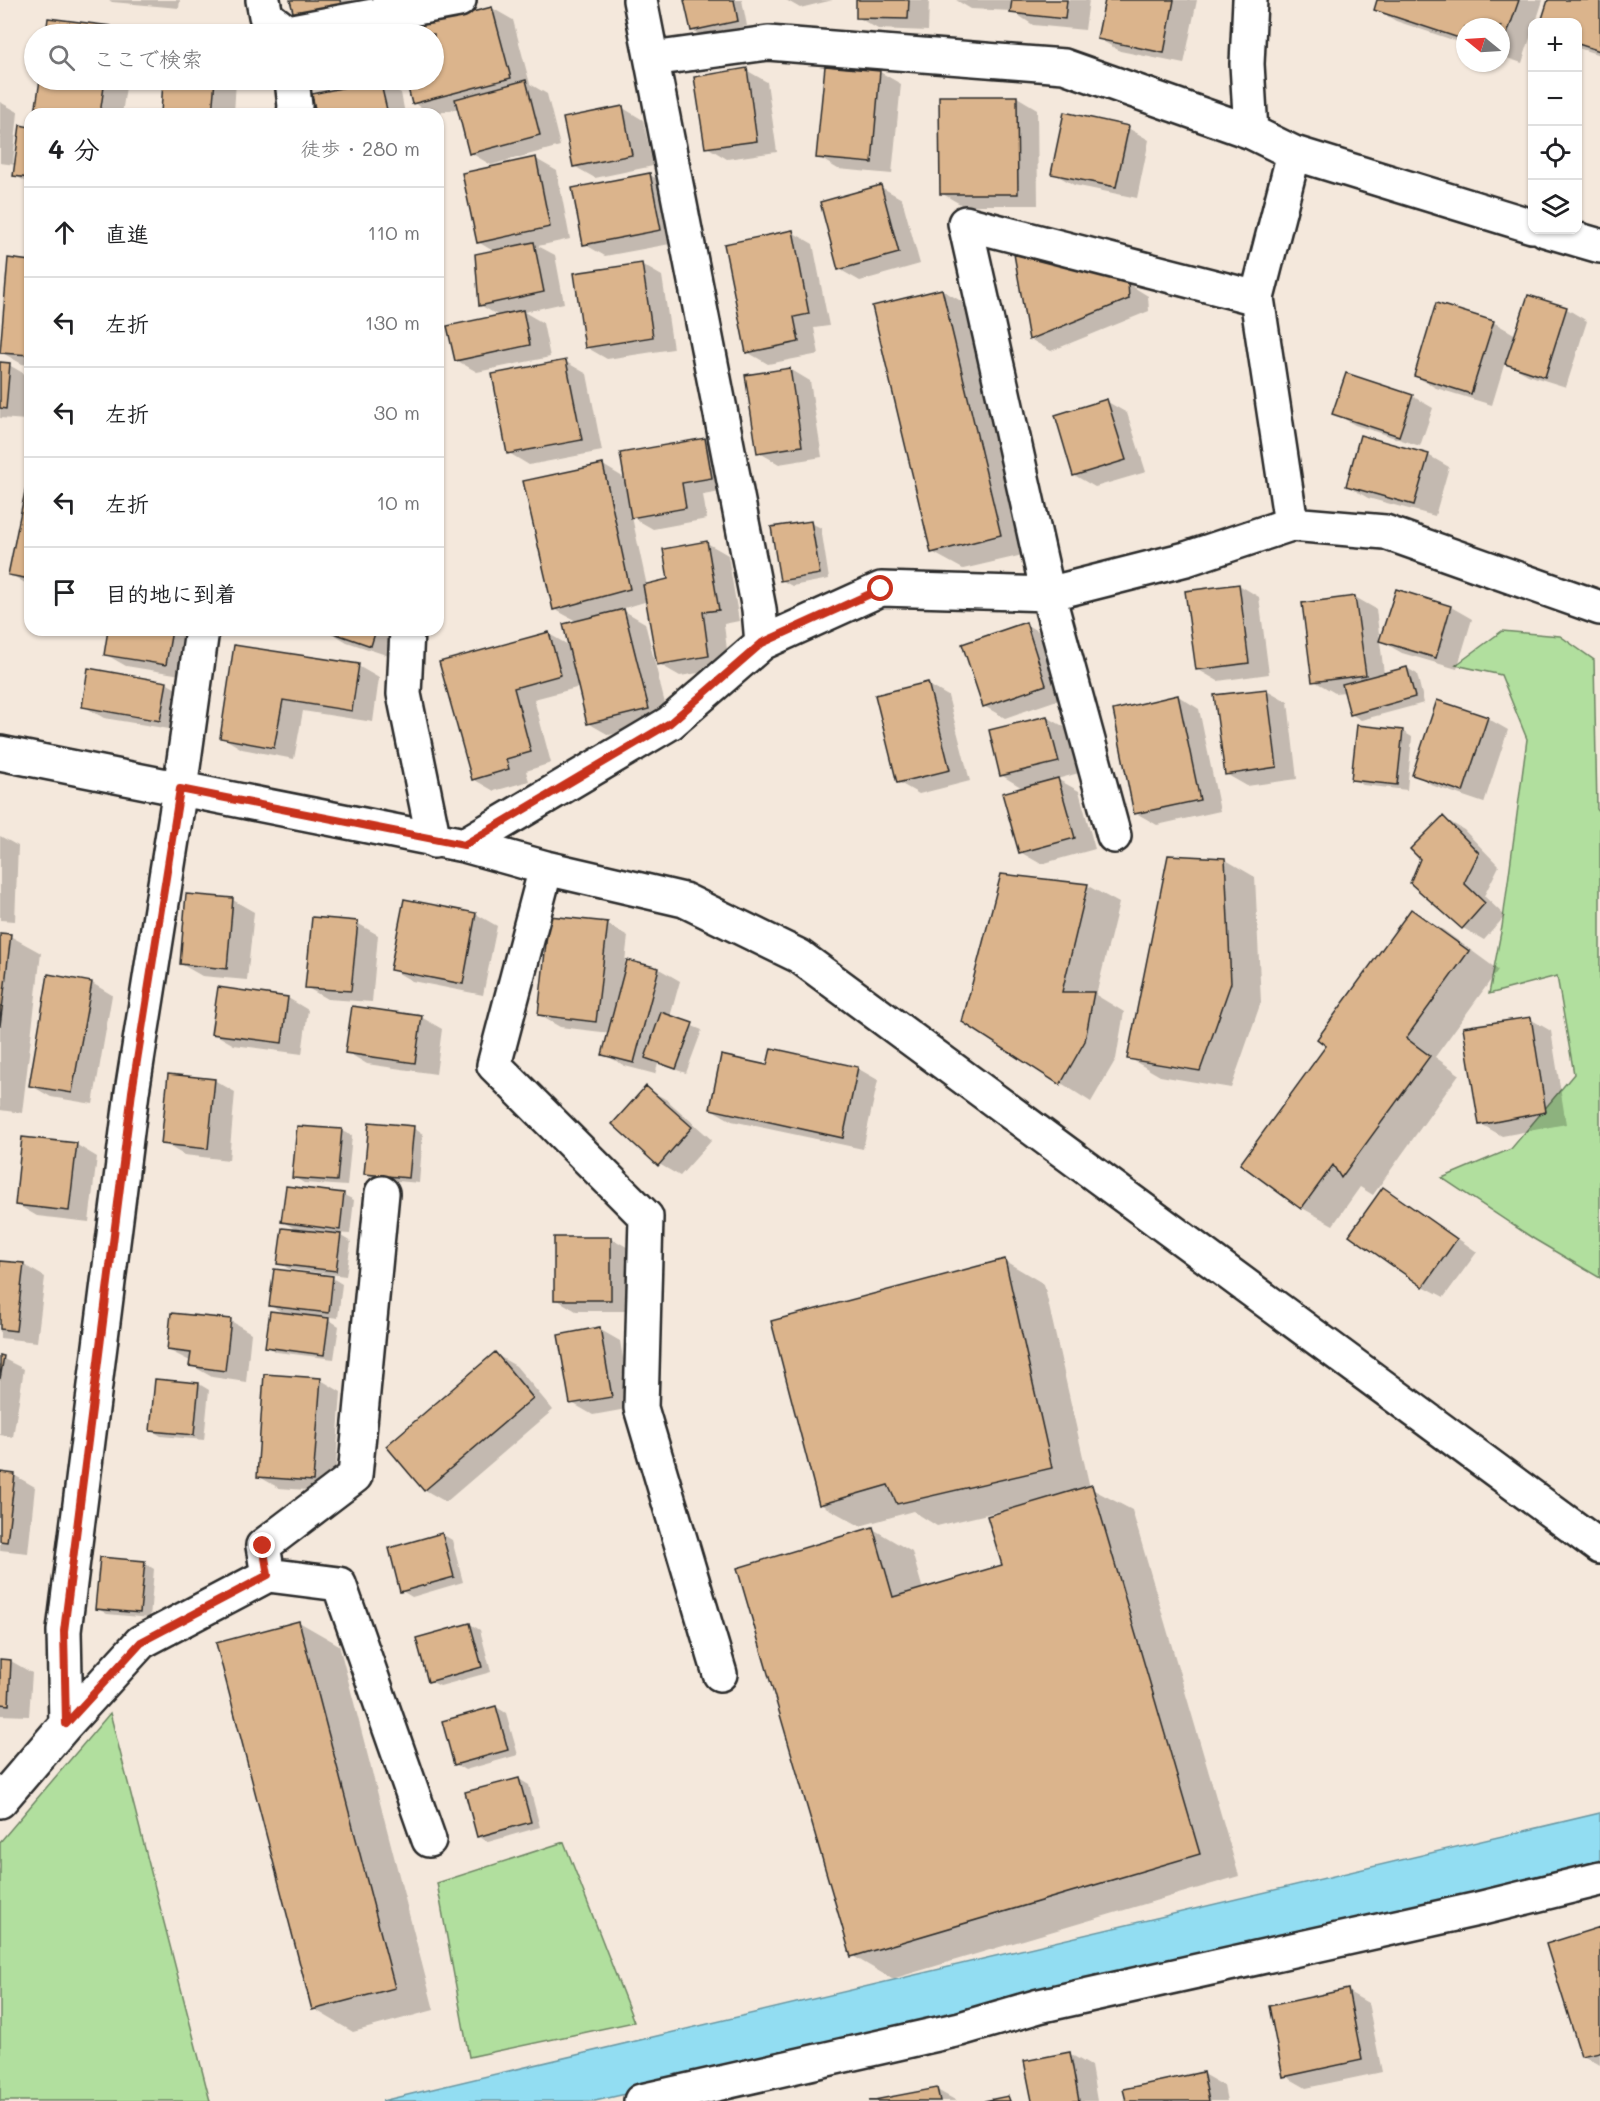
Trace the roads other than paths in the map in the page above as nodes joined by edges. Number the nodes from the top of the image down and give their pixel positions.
1 (263, 0) edge
2 (459, 0) edge
3 (640, 0) edge
4 (1250, 0) edge
5 (276, 24) edge
6 (334, 24) edge
7 (652, 58) junction
8 (293, 90) edge
9 (295, 108) edge
10 (1251, 132) junction
11 (1294, 153) junction
12 (1528, 224) edge
13 (1559, 234) edge
14 (1600, 246) edge
15 (1257, 298) junction
16 (1291, 524) junction
17 (1048, 594) junction
18 (1600, 608) edge
19 (201, 636) edge
20 (407, 636) edge
21 (762, 643) junction
22 (0, 753) edge
23 (180, 789) junction
24 (1114, 836) dead end
25 (449, 843) junction
26 (546, 868) junction
27 (382, 1193) dead end
28 (1600, 1547) edge
29 (268, 1575) junction
30 (720, 1674) dead end
31 (66, 1724) junction
32 (0, 1801) edge
33 (429, 1840) dead end
34 (1600, 1879) edge
35 (641, 2101) edge

1 - 5 street
2 - 6 street
3 - 7 street
4 - 10 street
7 - 10 street
7 - 21 street
8 - 9 street
10 - 11 street
11 - 12 street
11 - 15 street
13 - 14 street
15 - 16 street
15 - 17 street
16 - 17 street
16 - 18 street
17 - 21 street
17 - 24 street
19 - 23 street
20 - 25 street
21 - 25 street
22 - 23 street
23 - 25 street
23 - 31 street
25 - 26 street
26 - 28 street
26 - 30 street
27 - 29 street
29 - 31 street
29 - 33 street
31 - 32 street
34 - 35 street

